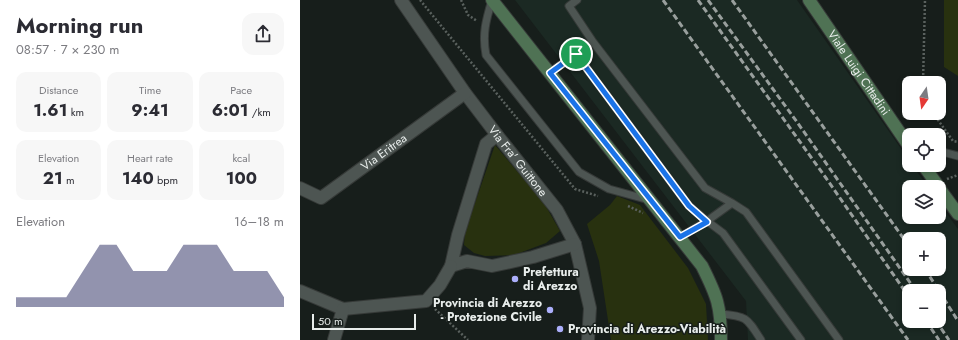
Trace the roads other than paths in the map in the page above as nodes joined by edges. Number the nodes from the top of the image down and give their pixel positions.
1 (401, 0) edge
2 (492, 0) edge
3 (577, 0) edge
4 (808, 0) edge
5 (593, 42) junction
6 (576, 54) junction
7 (550, 73) junction
8 (465, 92) junction
9 (497, 135) junction
10 (902, 135) edge
11 (946, 153) edge
12 (958, 156) edge
13 (300, 188) edge
14 (946, 197) edge
15 (651, 200) junction
16 (732, 204) junction
17 (958, 214) edge
18 (707, 222) junction
19 (680, 237) junction
20 (575, 244) junction
21 (451, 266) junction
22 (300, 290) edge
23 (343, 309) junction
24 (721, 314) junction
25 (334, 340) edge
26 (588, 340) edge
27 (721, 340) edge
28 (761, 340) edge
29 (801, 340) edge
30 (839, 340) edge

1 - 8 street, Via Fra' Guittone
2 - 7 main road
2 - 15 lane
3 - 5 lane
4 - 10 main road, Viale Luigi Cittadini
5 - 6 lane
5 - 16 lane
6 - 7 lane
6 - 18 lane
7 - 15 main road
8 - 9 street, Via Fra' Guittone
8 - 13 street, Via Eritrea
9 - 20 street, Via Fra' Guittone
9 - 21 street
11 - 12 lane
14 - 17 main road
15 - 19 main road
16 - 18 lane
16 - 30 lane
18 - 19 lane
18 - 29 lane
19 - 24 main road
20 - 21 street
20 - 26 street, Via Fra' Guittone
21 - 23 street
22 - 23 street
23 - 25 street
24 - 27 main road
24 - 28 lane

